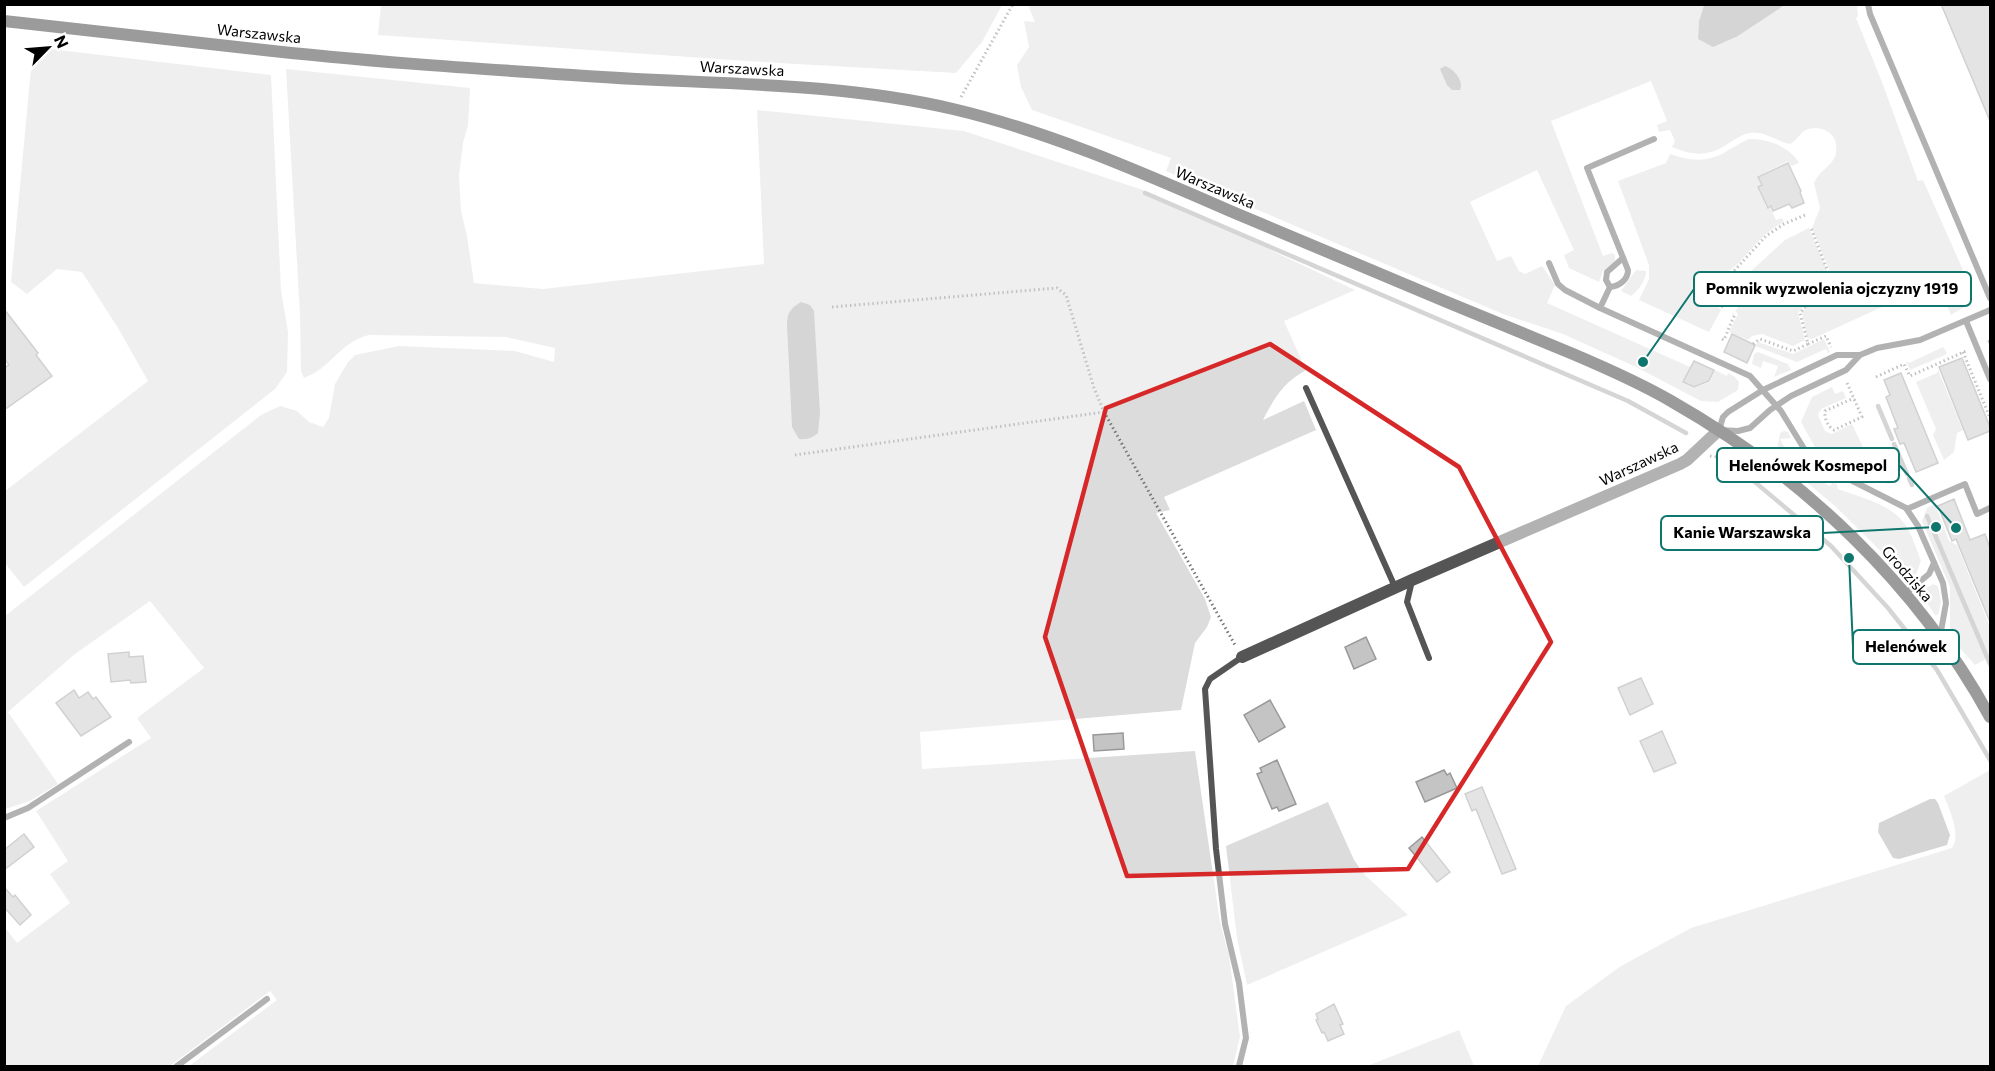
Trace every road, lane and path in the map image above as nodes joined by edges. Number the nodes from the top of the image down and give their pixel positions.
1 (1013, 4) edge
2 (1868, 4) edge
3 (4, 21) edge
4 (954, 109) junction
5 (1654, 139) dead end
6 (1806, 217) dead end
7 (1810, 228) dead end
8 (1623, 258) junction
9 (1549, 263) dead end
10 (1610, 287) junction
11 (1990, 298) edge
12 (832, 307) dead end
13 (1724, 307) dead end
14 (1600, 308) junction
15 (1990, 310) edge
16 (1733, 314) dead end
17 (1966, 321) junction
18 (1722, 339) dead end
19 (1753, 344) dead end
20 (1808, 344) junction
21 (1832, 351) dead end
22 (1860, 355) junction
23 (1876, 377) dead end
24 (1990, 379) edge
25 (1847, 383) dead end
26 (1306, 388) dead end
27 (1763, 390) junction
28 (1854, 398) junction
29 (1776, 405) junction
30 (1104, 412) junction
31 (1990, 418) edge
32 (1719, 430) junction
33 (795, 455) dead end
34 (1690, 457) junction
35 (1747, 469) dead end
36 (1990, 508) edge
37 (1907, 509) junction
38 (1934, 562) junction
39 (1412, 580) junction
40 (1395, 588) junction
41 (1906, 593) junction
42 (1940, 637) junction
43 (1242, 657) junction
44 (1429, 658) dead end
45 (1990, 717) edge
46 (129, 741) dead end
47 (4, 818) edge
48 (267, 999) dead end
49 (177, 1066) edge
50 (1239, 1066) edge

1 - 4 path
2 - 11 lane
3 - 4 main road, Warszawska
4 - 32 main road, Warszawska
5 - 8 lane
6 - 13 path
7 - 20 path
8 - 10 lane
8 - 10 lane
9 - 14 lane
10 - 14 lane
12 - 30 path
14 - 27 lane
15 - 17 lane
16 - 18 path
17 - 22 lane
17 - 24 lane
19 - 20 path
20 - 21 path
22 - 27 lane
22 - 29 lane
23 - 31 path
25 - 28 path
26 - 40 lane
27 - 29 lane
27 - 32 lane
28 - 28 path
29 - 32 lane
29 - 37 lane
30 - 33 path
30 - 43 path
32 - 34 street, Warszawska
32 - 41 main road, Grodziska
34 - 35 path
34 - 39 street, Warszawska
36 - 37 lane
37 - 38 lane
38 - 41 lane
38 - 42 lane
39 - 40 street, Warszawska
39 - 44 lane
40 - 43 street, Warszawska
41 - 42 main road, Grodziska
42 - 45 main road, Grodziska
43 - 50 lane, Warszawska
46 - 47 lane
48 - 49 lane

